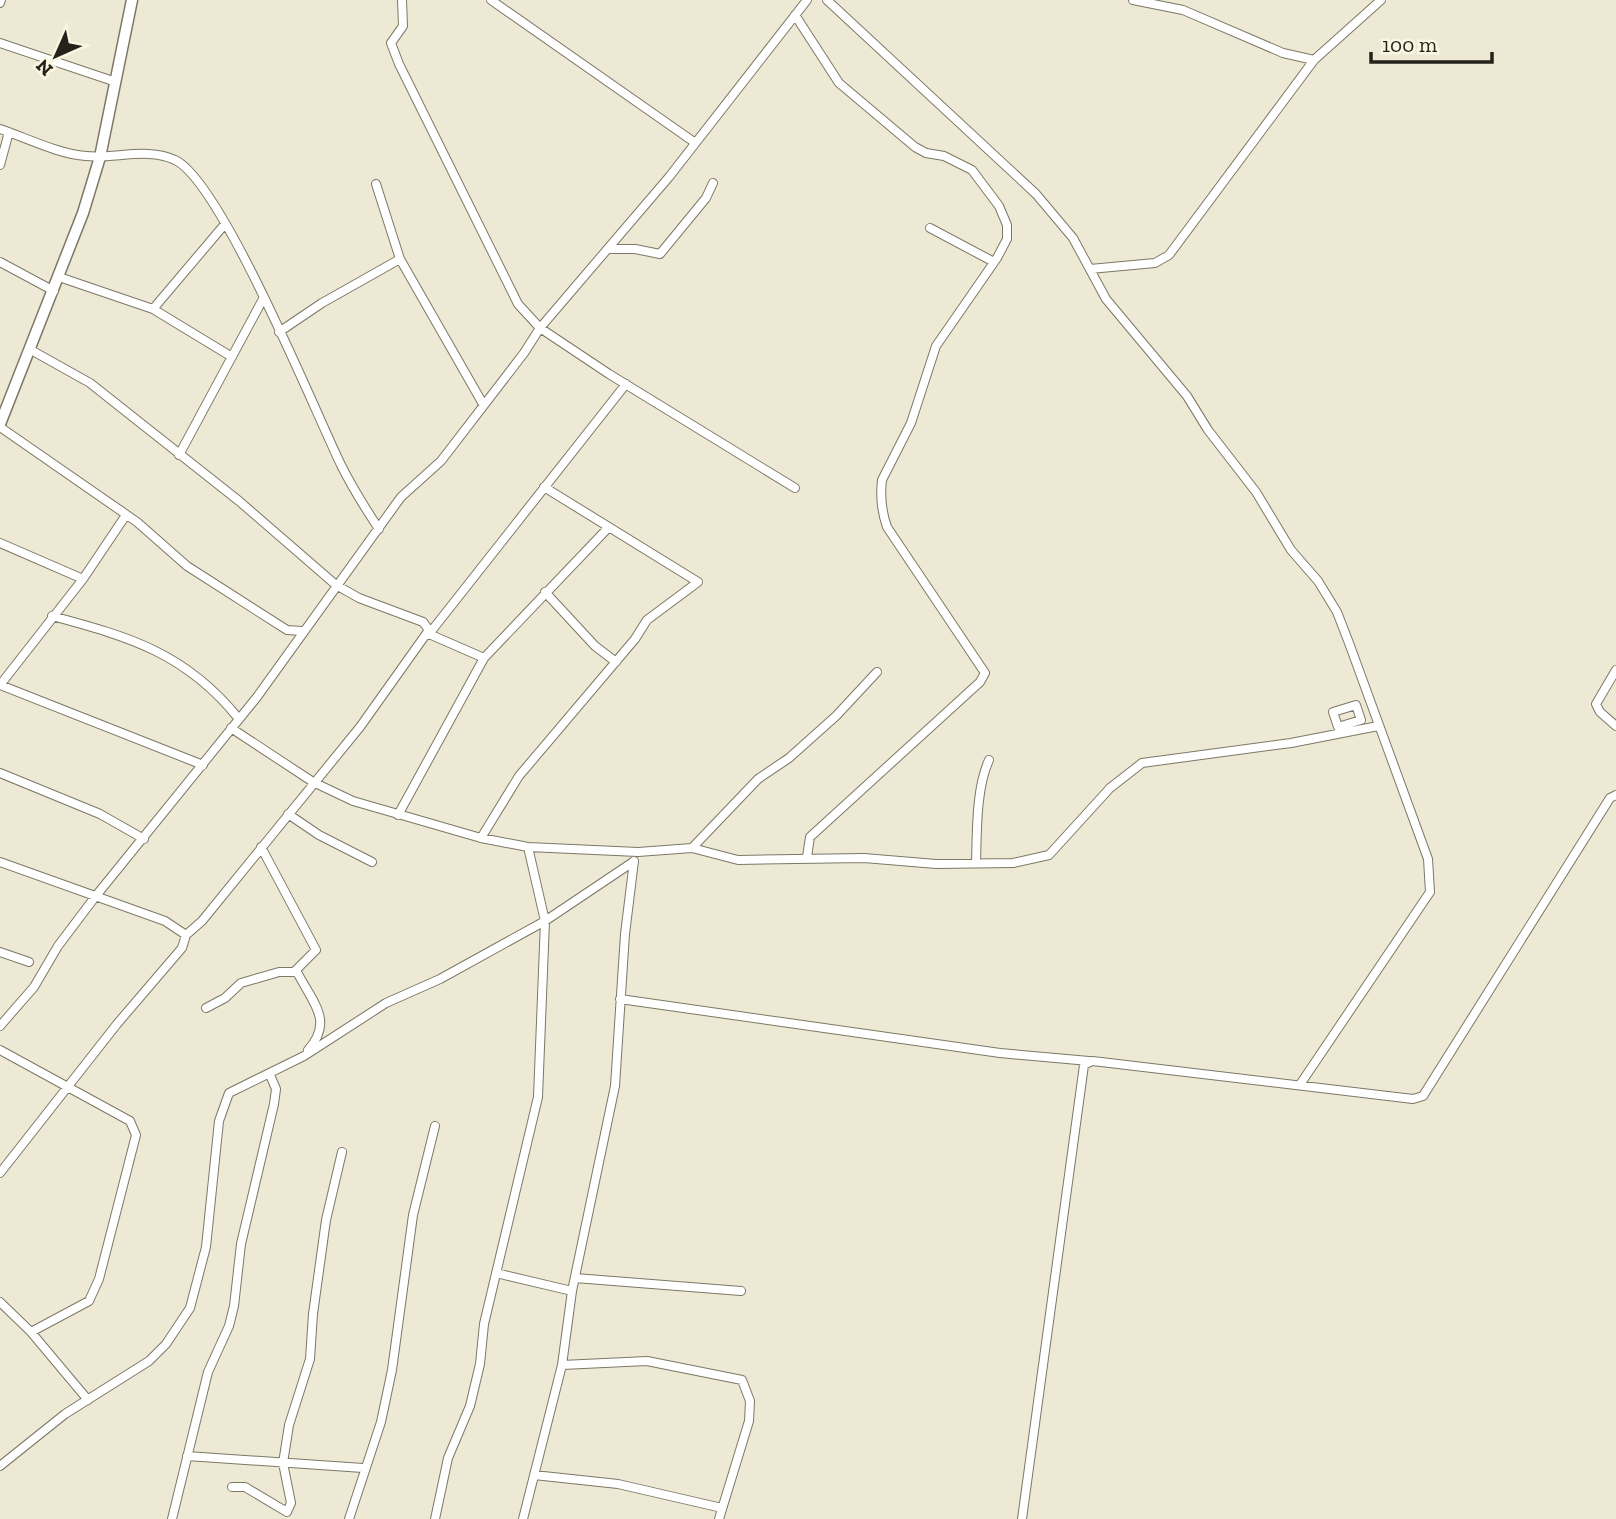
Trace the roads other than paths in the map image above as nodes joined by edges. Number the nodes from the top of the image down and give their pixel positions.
1 (132, 0) edge
2 (402, 0) edge
3 (491, 0) edge
4 (807, 0) edge
5 (827, 0) edge
6 (1133, 0) edge
7 (1381, 0) edge
8 (795, 16) junction
9 (0, 43) edge
10 (1314, 60) junction
11 (116, 82) junction
12 (0, 129) edge
13 (9, 132) junction
14 (694, 142) junction
15 (100, 157) junction
16 (0, 165) edge
17 (713, 183) dead end
18 (376, 184) dead end
19 (225, 224) junction
20 (930, 228) dead end
21 (608, 249) junction
22 (400, 259) junction
23 (0, 262) edge
24 (994, 262) junction
25 (1090, 269) junction
26 (59, 277) junction
27 (54, 291) junction
28 (263, 299) junction
29 (153, 310) junction
30 (540, 328) junction
31 (279, 331) junction
32 (31, 350) junction
33 (232, 357) junction
34 (626, 384) junction
35 (483, 404) junction
36 (0, 426) edge
37 (179, 455) junction
38 (544, 487) junction
39 (795, 488) dead end
40 (127, 515) junction
41 (608, 528) junction
42 (379, 529) junction
43 (0, 543) edge
44 (83, 579) junction
45 (336, 585) junction
46 (545, 592) junction
47 (52, 616) junction
48 (288, 630) junction
49 (302, 631) junction
50 (429, 634) junction
51 (293, 645) junction
52 (484, 658) junction
53 (615, 663) junction
54 (1616, 670) edge
55 (877, 672) dead end
56 (0, 685) edge
57 (239, 719) junction
58 (1378, 726) junction
59 (1616, 726) edge
60 (231, 728) junction
61 (989, 760) dead end
62 (203, 765) junction
63 (0, 773) edge
64 (313, 782) junction
65 (1615, 793) edge
66 (288, 814) junction
67 (398, 815) junction
68 (481, 838) junction
69 (144, 839) junction
70 (261, 847) junction
71 (528, 847) junction
72 (692, 848) junction
73 (638, 852) junction
74 (807, 857) junction
75 (0, 862) edge
76 (372, 862) dead end
77 (633, 862) junction
78 (976, 863) junction
79 (95, 897) junction
80 (545, 921) junction
81 (186, 935) junction
82 (0, 951) edge
83 (29, 962) dead end
84 (294, 972) junction
85 (620, 999) junction
86 (206, 1008) dead end
87 (0, 1026) edge
88 (0, 1050) edge
89 (301, 1058) junction
90 (1092, 1061) junction
91 (270, 1075) junction
92 (1301, 1083) junction
93 (67, 1088) junction
94 (435, 1126) dead end
95 (342, 1152) dead end
96 (0, 1173) edge
97 (496, 1273) junction
98 (575, 1279) junction
99 (572, 1291) junction
100 (741, 1291) dead end
101 (0, 1302) edge
102 (31, 1332) junction
103 (562, 1365) junction
104 (88, 1400) junction
105 (187, 1456) junction
106 (283, 1463) junction
107 (0, 1466) edge
108 (363, 1468) junction
109 (534, 1475) junction
110 (232, 1487) dead end
111 (722, 1508) junction
112 (172, 1519) edge
113 (349, 1519) edge
114 (435, 1519) edge
115 (523, 1519) edge
116 (719, 1519) edge
117 (1022, 1519) edge

1 - 11 street
2 - 30 street
3 - 14 street
4 - 8 street
5 - 25 street
6 - 10 street
7 - 10 street
8 - 14 street
8 - 24 street
9 - 11 street
10 - 25 street
11 - 15 street
12 - 13 street
13 - 15 street
13 - 16 street
14 - 21 street
15 - 19 street
15 - 26 street
17 - 21 street
18 - 22 street
19 - 28 street
19 - 29 street
20 - 24 street
21 - 30 street
22 - 31 street
22 - 35 street
23 - 27 street
24 - 74 street
25 - 58 street
26 - 27 street
26 - 29 street
27 - 32 street
28 - 31 street
28 - 33 street
29 - 33 street
30 - 34 street
30 - 35 street
31 - 42 street
32 - 36 street
32 - 37 street
33 - 37 street
34 - 38 street
34 - 39 street
35 - 42 street
36 - 40 street
37 - 45 street
38 - 41 street
38 - 50 street
40 - 44 street
40 - 48 street
41 - 46 street
41 - 53 street
42 - 45 street
43 - 44 street
44 - 47 street
45 - 49 street
45 - 50 street
46 - 52 street
46 - 53 street
47 - 56 street
47 - 57 street
48 - 49 street
48 - 51 street
49 - 51 street
50 - 52 street
50 - 64 street
51 - 57 street
52 - 67 street
53 - 68 street
54 - 59 street
55 - 72 street
56 - 62 street
57 - 60 street
58 - 78 street
58 - 92 street
60 - 62 street
60 - 64 street
61 - 78 street
62 - 69 street
63 - 69 street
64 - 66 street
64 - 67 street
65 - 92 street
66 - 70 street
66 - 76 street
67 - 68 street
68 - 71 street
69 - 79 street
70 - 81 street
70 - 84 street
71 - 73 street
71 - 80 street
72 - 73 street
72 - 74 street
73 - 77 street
74 - 78 street
75 - 79 street
77 - 80 street
77 - 85 street
79 - 81 street
79 - 87 street
80 - 89 street
80 - 97 street
81 - 93 street
82 - 83 street
84 - 86 street
84 - 89 street
85 - 90 street
85 - 98 street
88 - 93 street
89 - 91 street
90 - 92 street
90 - 117 street
91 - 104 street
91 - 105 street
93 - 96 street
93 - 102 street
94 - 108 street
95 - 106 street
97 - 99 street
97 - 114 street
98 - 99 street
98 - 100 street
99 - 103 street
101 - 102 street
102 - 104 street
103 - 109 street
103 - 111 street
104 - 107 street
105 - 106 street
105 - 112 street
106 - 108 street
106 - 110 street
108 - 113 street
109 - 111 street
109 - 115 street
111 - 116 street

